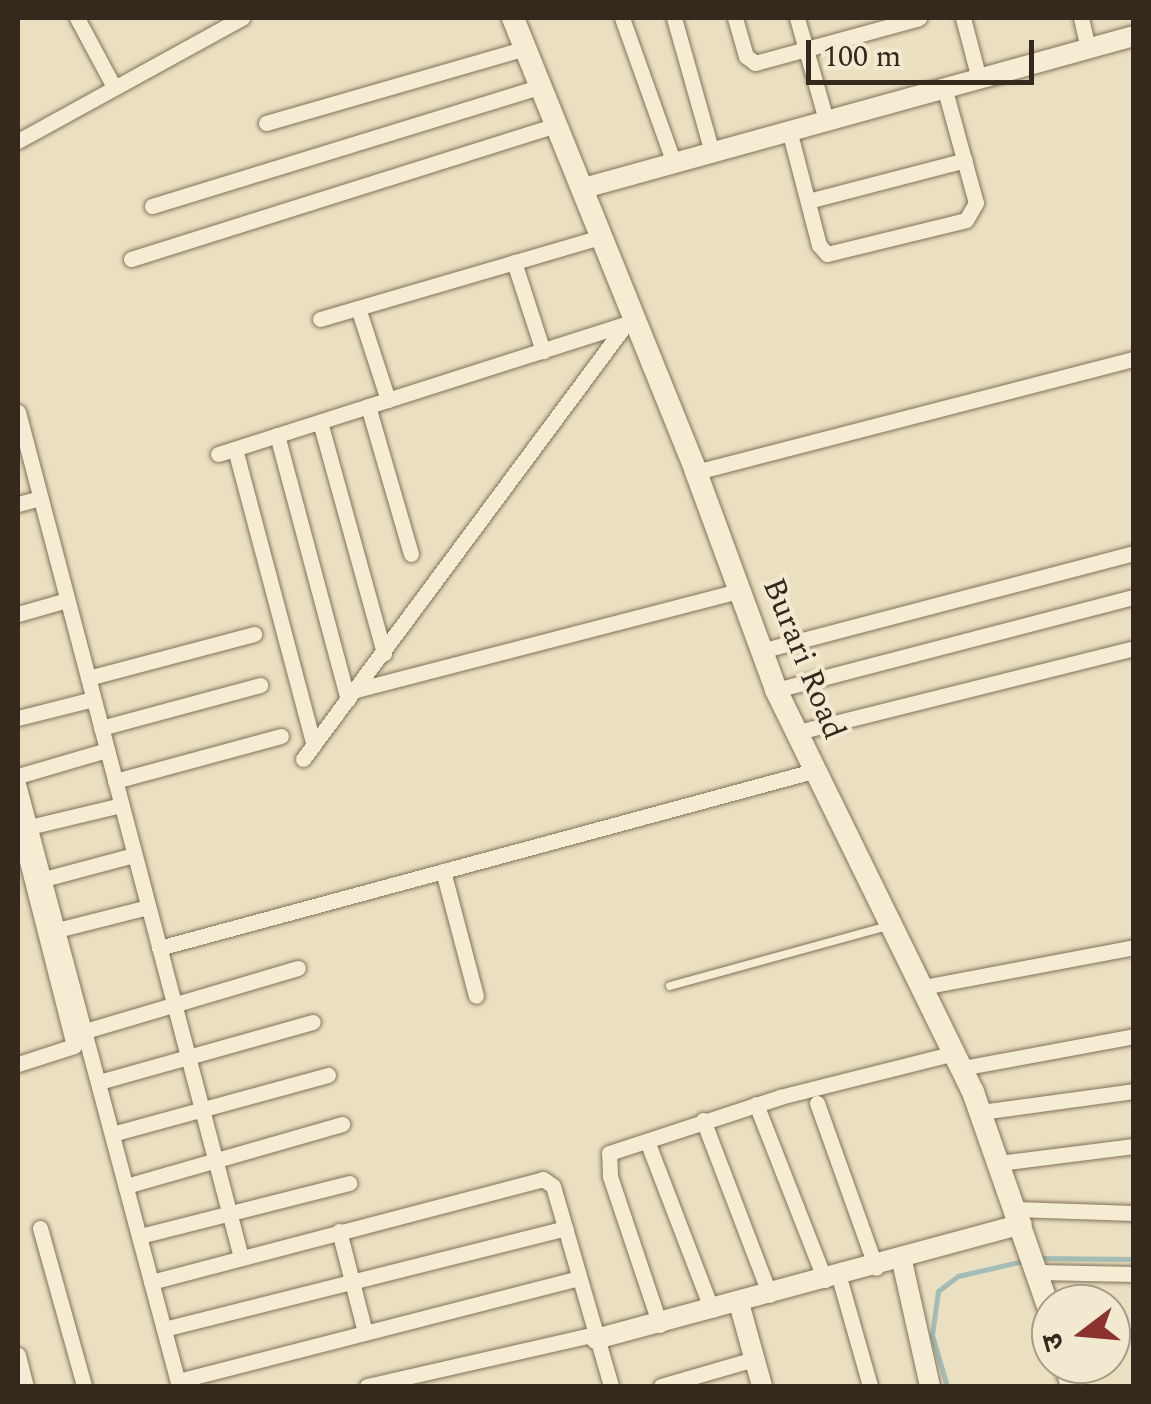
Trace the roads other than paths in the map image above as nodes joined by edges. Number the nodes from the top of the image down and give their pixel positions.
1 (77, 18) edge
2 (242, 18) edge
3 (513, 18) edge
4 (622, 18) edge
5 (674, 18) edge
6 (735, 18) edge
7 (798, 18) edge
8 (919, 18) edge
9 (963, 18) edge
10 (1081, 18) edge
11 (1134, 36) edge
12 (806, 47) junction
13 (526, 48) junction
14 (1088, 49) junction
15 (978, 79) junction
16 (542, 86) junction
17 (114, 87) junction
18 (944, 88) junction
19 (826, 120) junction
20 (266, 123) dead end
21 (558, 124) junction
22 (789, 130) junction
23 (18, 140) edge
24 (712, 152) junction
25 (964, 160) junction
26 (674, 162) junction
27 (584, 188) junction
28 (808, 201) junction
29 (152, 206) dead end
30 (604, 236) junction
31 (131, 258) dead end
32 (514, 262) junction
33 (358, 308) junction
34 (320, 319) dead end
35 (631, 322) junction
36 (543, 350) junction
37 (1134, 359) edge
38 (388, 400) junction
39 (368, 406) junction
40 (18, 412) edge
41 (320, 422) junction
42 (277, 435) junction
43 (22, 447) edge
44 (235, 449) junction
45 (218, 454) dead end
46 (696, 472) junction
47 (40, 498) junction
48 (18, 504) edge
49 (1134, 553) edge
50 (412, 554) dead end
51 (740, 591) junction
52 (1134, 597) edge
53 (67, 600) junction
54 (18, 614) edge
55 (254, 634) dead end
56 (1134, 648) edge
57 (760, 651) junction
58 (384, 652) junction
59 (88, 678) junction
60 (260, 685) dead end
61 (776, 690) junction
62 (352, 695) junction
63 (93, 699) junction
64 (18, 718) edge
65 (101, 728) junction
66 (794, 733) junction
67 (281, 736) dead end
68 (314, 745) junction
69 (106, 750) junction
70 (303, 759) dead end
71 (813, 771) junction
72 (18, 780) edge
73 (115, 780) junction
74 (121, 805) junction
75 (23, 826) edge
76 (134, 855) junction
77 (443, 871) junction
78 (44, 878) junction
79 (148, 907) junction
80 (892, 925) junction
81 (58, 930) junction
82 (1134, 947) edge
83 (159, 948) junction
84 (298, 968) dead end
85 (670, 986) dead end
86 (924, 987) junction
87 (476, 996) dead end
88 (174, 1007) junction
89 (313, 1022) dead end
90 (85, 1031) junction
91 (1134, 1036) edge
92 (188, 1057) junction
93 (958, 1060) junction
94 (18, 1064) edge
95 (328, 1075) dead end
96 (99, 1082) junction
97 (1134, 1091) edge
98 (817, 1103) dead end
99 (756, 1104) junction
100 (202, 1110) junction
101 (981, 1112) junction
102 (703, 1120) junction
103 (342, 1124) dead end
104 (112, 1134) junction
105 (648, 1141) junction
106 (1134, 1146) edge
107 (215, 1161) junction
108 (998, 1163) junction
109 (349, 1183) dead end
110 (126, 1186) junction
111 (1134, 1213) edge
112 (230, 1214) junction
113 (40, 1228) dead end
114 (565, 1228) junction
115 (339, 1231) junction
116 (140, 1236) junction
117 (1027, 1242) junction
118 (240, 1257) junction
119 (902, 1261) junction
120 (876, 1268) junction
121 (1134, 1274) edge
122 (579, 1278) junction
123 (832, 1278) junction
124 (152, 1282) junction
125 (351, 1282) junction
126 (1041, 1284) edge
127 (770, 1295) junction
128 (739, 1303) junction
129 (712, 1310) junction
130 (660, 1325) junction
131 (164, 1328) junction
132 (365, 1332) junction
133 (596, 1337) junction
134 (18, 1355) edge
135 (754, 1359) junction
136 (178, 1384) edge
137 (26, 1386) edge
138 (84, 1386) edge
139 (367, 1386) edge
140 (610, 1386) edge
141 (661, 1386) edge
142 (762, 1386) edge
143 (870, 1386) edge
144 (930, 1386) edge

1 - 17 street
2 - 17 street
3 - 13 main road, Burari Road
4 - 26 street
5 - 24 street
6 - 12 street
7 - 12 street
8 - 12 street
9 - 15 street
10 - 14 street
11 - 14 street
12 - 19 street
13 - 16 main road, Burari Road
13 - 20 street
14 - 15 street
15 - 18 street
16 - 21 main road, Burari Road
16 - 29 street
17 - 23 street
18 - 19 street
18 - 25 street
19 - 22 street
21 - 27 main road, Burari Road
21 - 31 street
22 - 24 street
22 - 28 street
24 - 26 street
25 - 28 street
25 - 28 street
26 - 27 street
27 - 30 main road, Burari Road
30 - 32 street
30 - 35 main road, Burari Road
32 - 33 street
32 - 36 street
33 - 34 street
33 - 38 street
35 - 36 street
35 - 46 main road, Burari Road
35 - 58 street
36 - 38 street
37 - 46 street
38 - 39 street
39 - 41 street
39 - 50 street
40 - 43 street
41 - 42 street
41 - 58 street
42 - 44 street
42 - 62 street
43 - 47 street
44 - 45 street
44 - 68 street
46 - 51 main road, Burari Road
47 - 48 street
47 - 53 street
49 - 57 street
51 - 57 main road, Burari Road
51 - 62 street
52 - 61 street
53 - 54 street
53 - 59 street
55 - 59 street
56 - 66 street
57 - 61 main road, Burari Road
58 - 62 street
59 - 63 street
60 - 65 street
61 - 66 main road, Burari Road
62 - 68 street
63 - 64 street
63 - 65 street
65 - 69 street
66 - 71 main road, Burari Road
67 - 73 street
68 - 70 street
69 - 72 street
69 - 73 street
71 - 77 street
71 - 80 main road, Burari Road
72 - 75 street
73 - 74 street
74 - 75 street
74 - 76 street
75 - 78 street
75 - 94 street
76 - 78 street
76 - 79 street
77 - 83 street
77 - 87 street
78 - 81 street
79 - 81 street
79 - 83 street
80 - 85 lane
80 - 86 main road, Burari Road
81 - 90 street
82 - 86 street
83 - 88 street
84 - 88 street
86 - 93 main road, Burari Road
88 - 90 street
88 - 92 street
89 - 92 street
90 - 96 street
91 - 93 street
92 - 96 street
92 - 100 street
93 - 99 street
93 - 101 main road, Burari Road
95 - 100 street
96 - 104 street
97 - 101 street
98 - 120 street
99 - 102 street
99 - 123 street
100 - 104 street
100 - 107 street
101 - 108 main road, Burari Road
102 - 105 street
102 - 127 street
103 - 107 street
104 - 110 street
105 - 129 street
105 - 130 street
106 - 108 street
107 - 110 street
107 - 112 street
108 - 117 main road, Burari Road
109 - 112 street
110 - 116 street
111 - 117 street
112 - 116 street
112 - 118 street
113 - 138 street
114 - 115 street
114 - 122 street
114 - 125 street
115 - 118 street
115 - 125 street
116 - 124 street
117 - 119 street
117 - 121 street
117 - 126 main road, Burari Road
118 - 124 street
119 - 120 street
119 - 144 street
120 - 123 street
122 - 132 street
122 - 133 street
123 - 127 street
123 - 143 street
124 - 131 street
125 - 131 street
125 - 132 street
127 - 128 street
128 - 129 street
128 - 135 street
129 - 130 street
130 - 133 street
131 - 136 street
132 - 136 street
133 - 139 street
133 - 140 street
134 - 137 street
135 - 141 street
135 - 142 street

